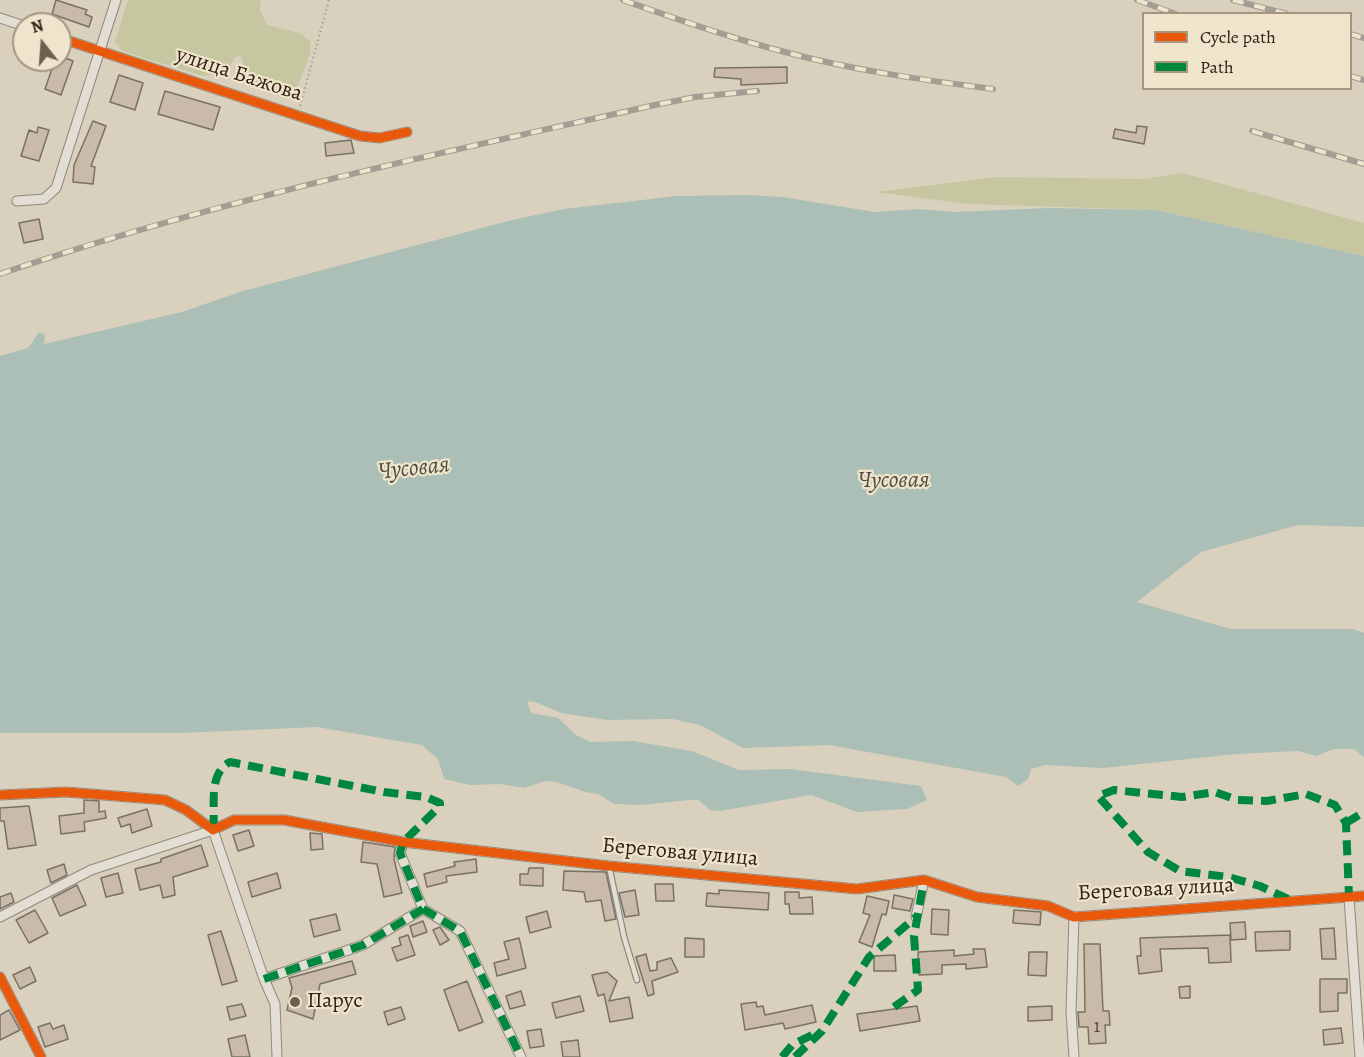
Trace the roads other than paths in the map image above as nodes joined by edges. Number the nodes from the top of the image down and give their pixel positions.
1 (116, 0) edge
2 (72, 42) edge
3 (99, 51) junction
4 (407, 132) dead end
5 (17, 201) dead end
6 (0, 795) edge
7 (213, 830) junction
8 (403, 842) junction
9 (609, 866) junction
10 (924, 879) junction
11 (1364, 896) edge
12 (1349, 897) junction
13 (423, 909) junction
14 (0, 917) edge
15 (916, 917) dead end
16 (1074, 917) junction
17 (0, 977) edge
18 (264, 979) junction
19 (637, 980) dead end
20 (40, 1057) edge
21 (277, 1057) edge
22 (521, 1057) edge
23 (1074, 1057) edge
24 (1360, 1057) edge

1 - 3 street
2 - 3 street, улица Бажова
3 - 4 street, улица Бажова
3 - 5 street
6 - 7 street
7 - 8 street, Береговая улица
7 - 14 street, Береговая улица
7 - 18 street
8 - 9 street, Береговая улица
8 - 13 street
9 - 10 street, Береговая улица
9 - 19 lane
10 - 15 street
10 - 16 street, Береговая улица
11 - 12 street, Береговая улица
12 - 16 street, Береговая улица
12 - 24 street
13 - 18 street
13 - 22 street
16 - 23 street
17 - 20 street
18 - 21 street

